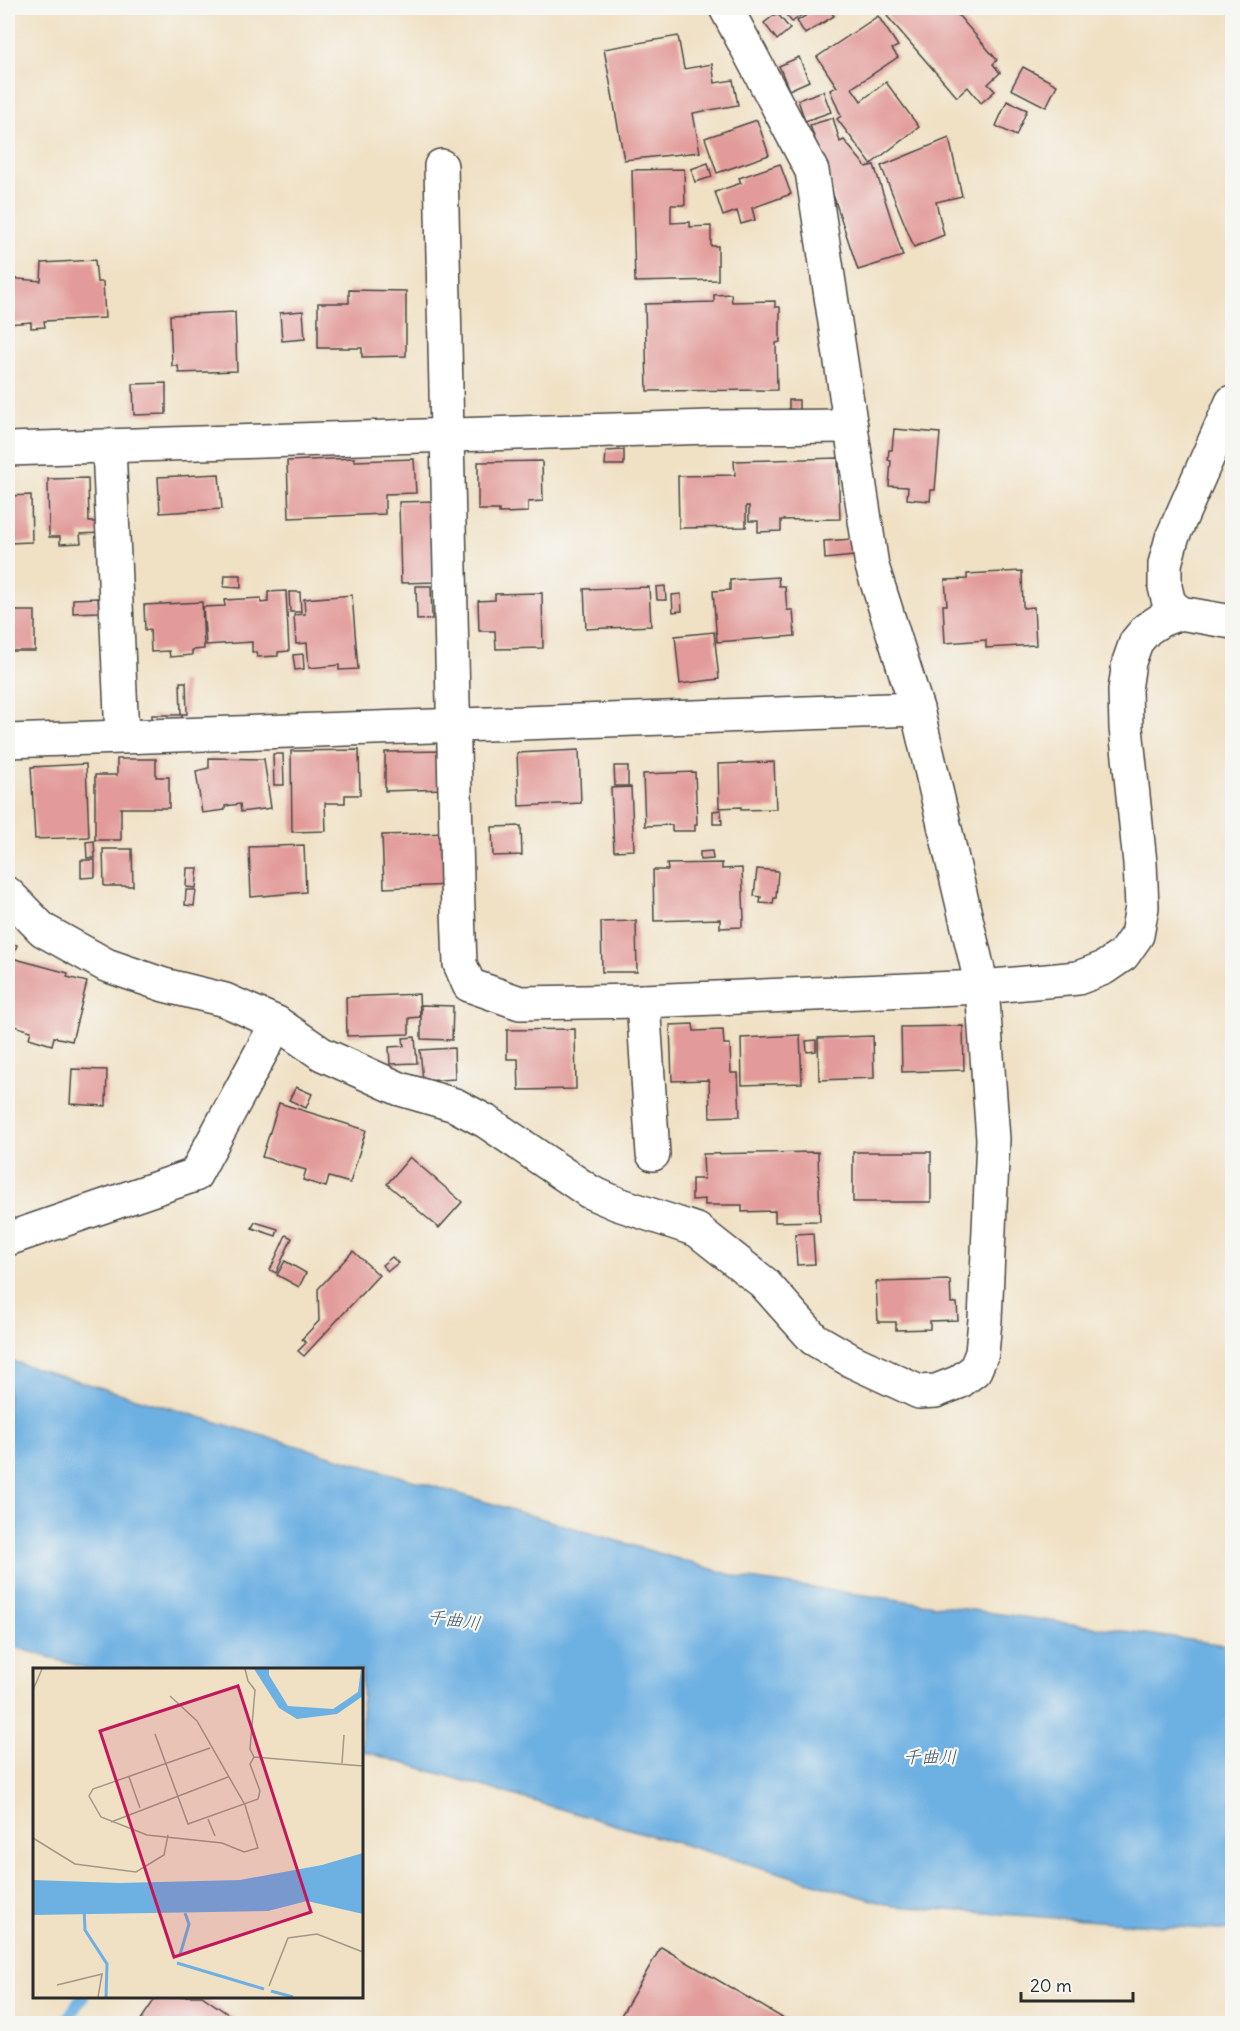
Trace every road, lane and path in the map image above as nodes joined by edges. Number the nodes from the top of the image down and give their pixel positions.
1 (726, 8) edge
2 (441, 166) dead end
3 (1233, 402) edge
4 (851, 426) junction
5 (447, 435) junction
6 (109, 447) junction
7 (8, 449) edge
8 (1180, 613) junction
9 (1233, 622) edge
10 (917, 709) junction
11 (455, 724) junction
12 (122, 736) junction
13 (8, 741) edge
14 (8, 894) edge
15 (982, 987) junction
16 (643, 1001) junction
17 (277, 1023) junction
18 (653, 1154) dead end
19 (8, 1239) edge

1 - 4 street
2 - 5 street
3 - 8 street
4 - 5 street
4 - 10 street
5 - 6 street
5 - 11 street
6 - 7 street
6 - 12 street
8 - 9 street
8 - 15 street
10 - 11 street
10 - 15 street
11 - 12 street
11 - 16 street
12 - 13 street
14 - 17 street
15 - 16 street
15 - 17 street
16 - 18 street
17 - 19 street

